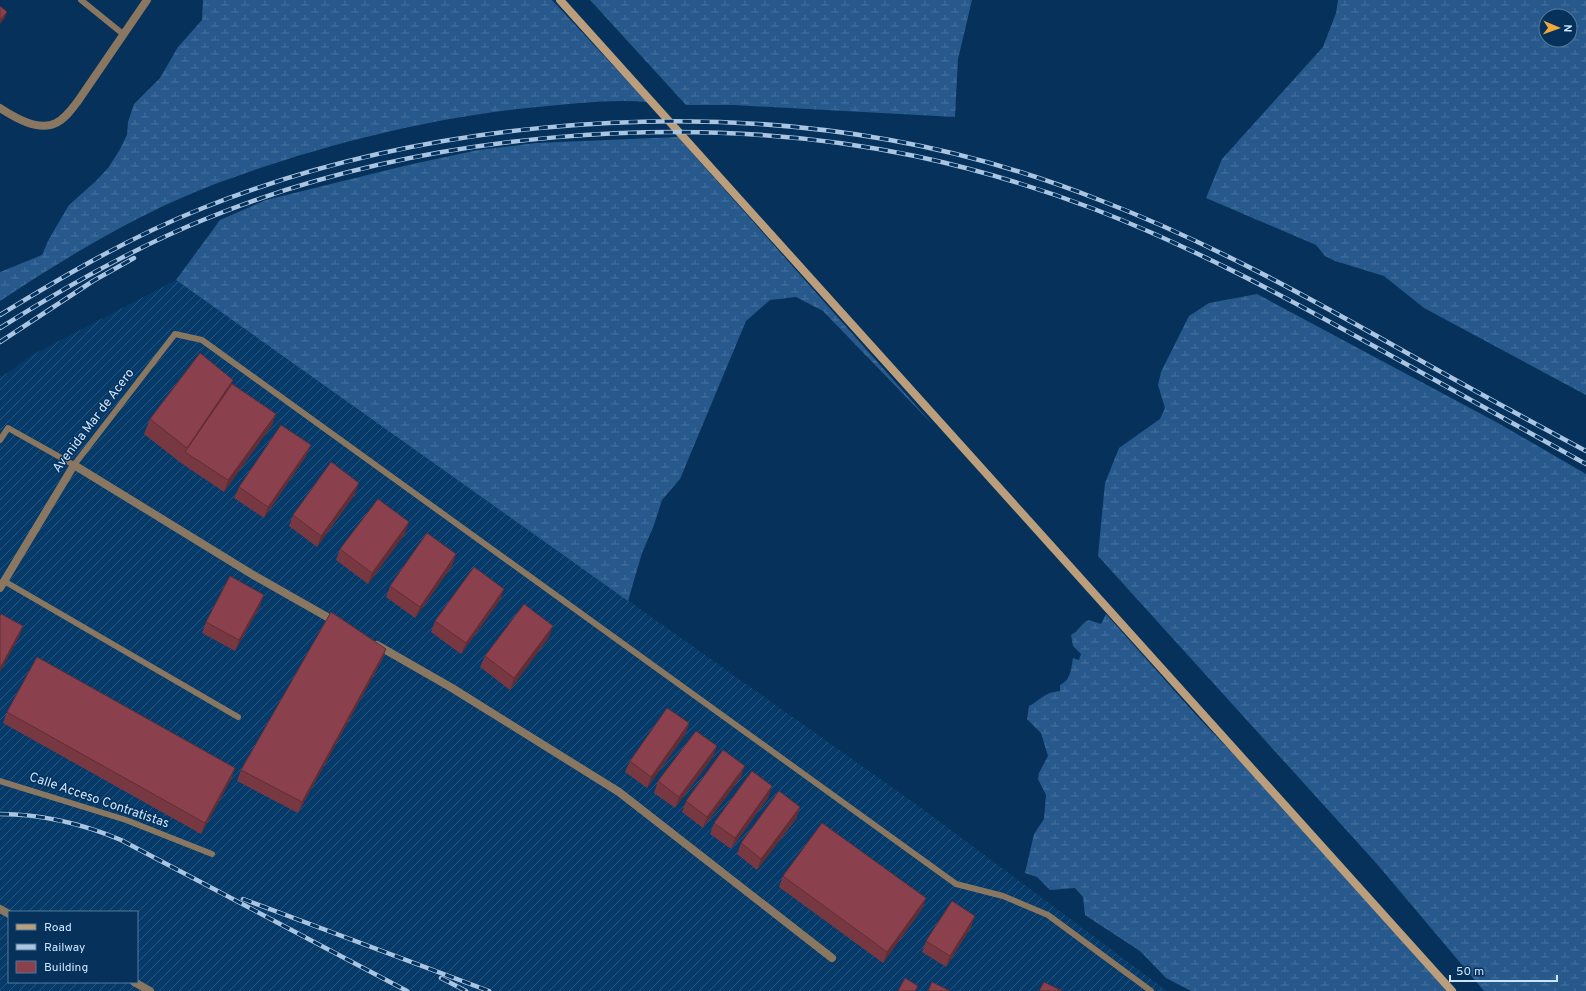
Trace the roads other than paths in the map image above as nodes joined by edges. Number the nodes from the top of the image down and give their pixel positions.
1 (81, 0) edge
2 (147, 0) edge
3 (560, 0) edge
4 (123, 34) junction
5 (0, 108) edge
6 (0, 440) edge
7 (74, 465) junction
8 (2, 584) edge
9 (343, 626) edge
10 (371, 642) edge
11 (238, 717) dead end
12 (0, 781) edge
13 (212, 854) dead end
14 (832, 958) dead end
15 (136, 983) edge
16 (150, 991) edge
17 (1151, 991) edge
18 (1452, 991) edge

1 - 4 lane
2 - 4 street
3 - 18 main road
4 - 5 street
6 - 7 lane
7 - 8 street, Avenida Mar de Acero
7 - 9 street
7 - 17 lane, Avenida Mar de Acero
8 - 11 lane
10 - 14 street
12 - 13 lane, Calle Acceso Contratistas
15 - 16 street

